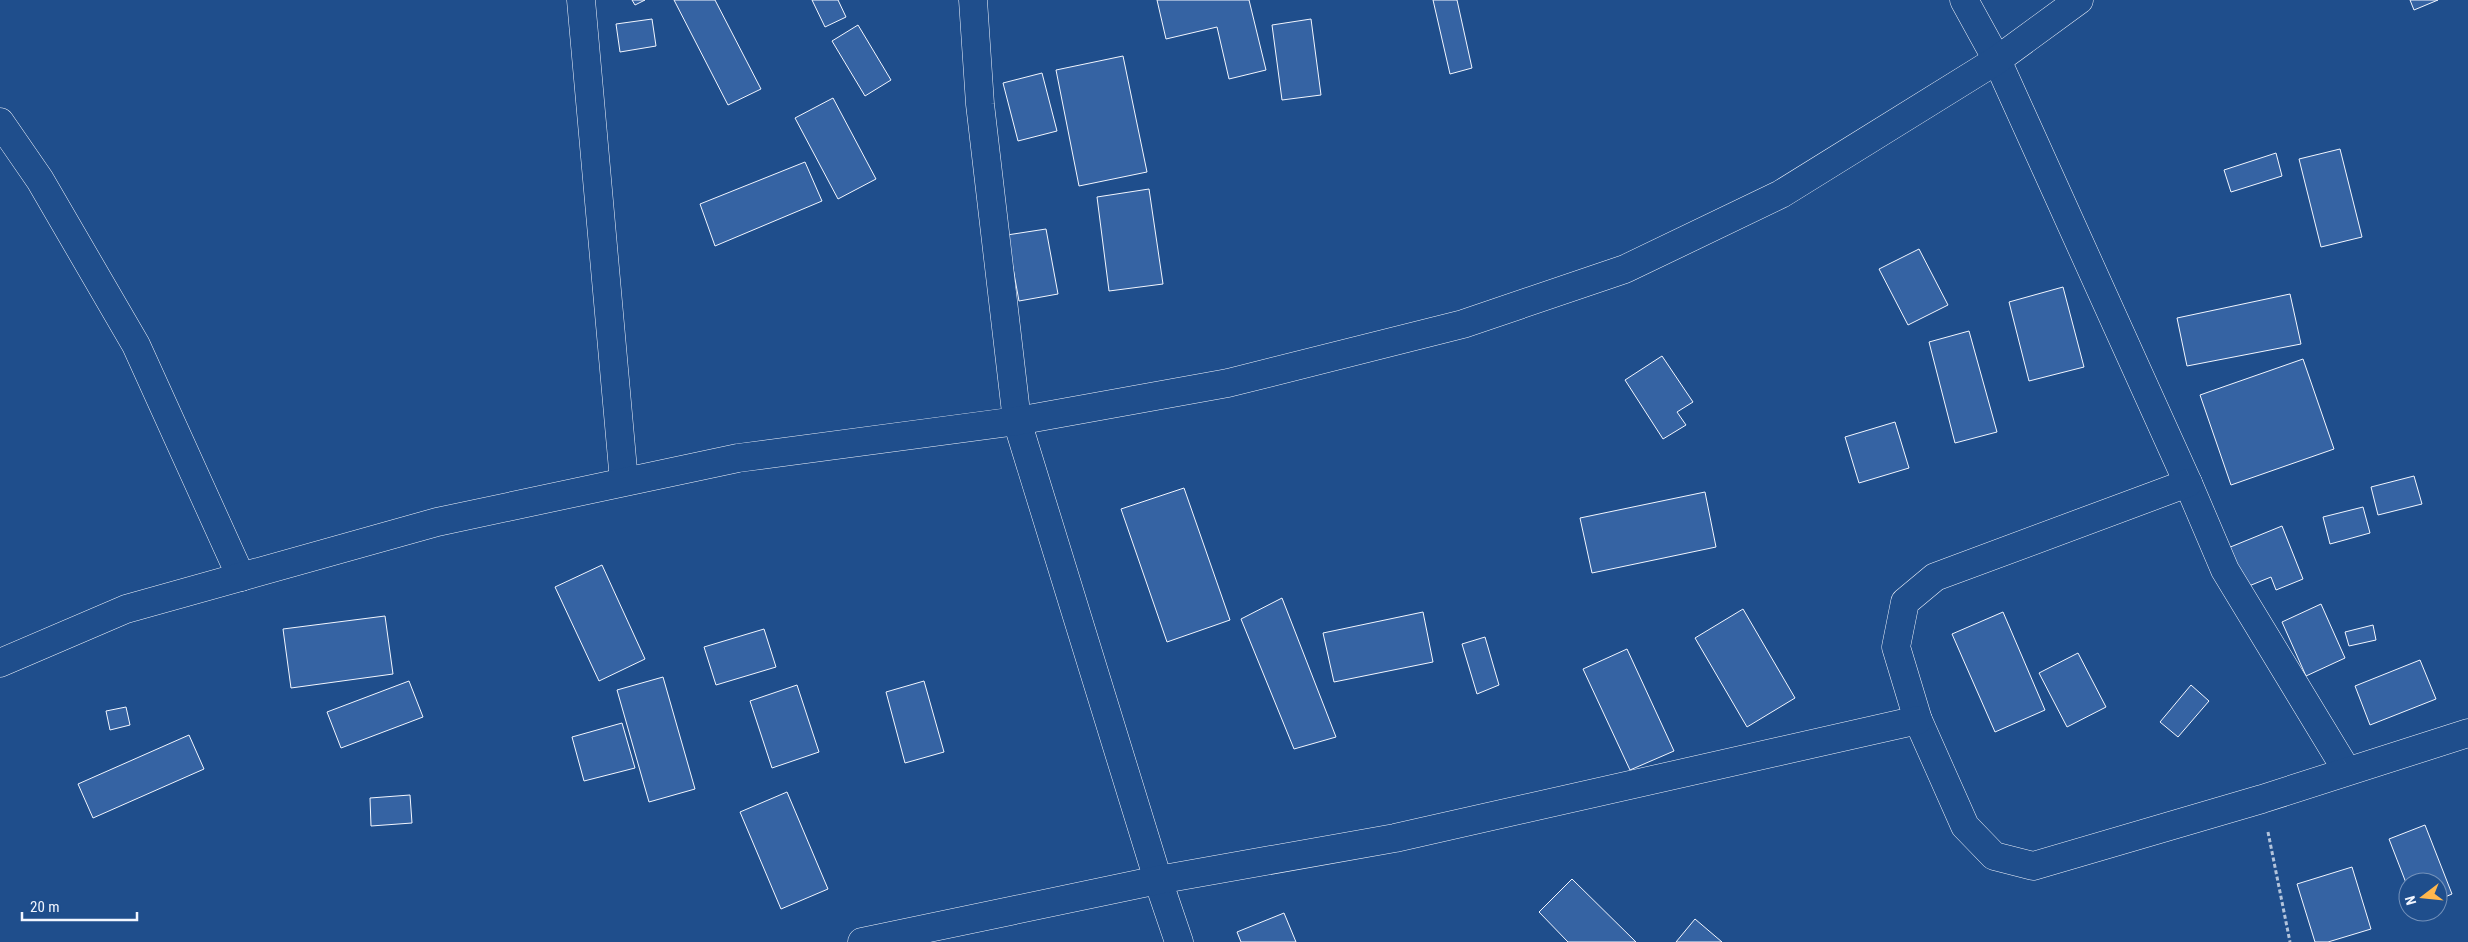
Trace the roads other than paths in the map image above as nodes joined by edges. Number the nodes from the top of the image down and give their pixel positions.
1 (581, 0) edge
2 (974, 0) edge
3 (1964, 0) edge
4 (2079, 0) edge
5 (1997, 60) junction
6 (0, 122) edge
7 (1017, 421) junction
8 (624, 481) junction
9 (2188, 483) junction
10 (241, 576) junction
11 (0, 664) edge
12 (1918, 720) junction
13 (2468, 734) edge
14 (2347, 771) junction
15 (1158, 880) junction
16 (862, 942) edge
17 (1179, 942) edge

1 - 8 street
2 - 7 street
3 - 5 street
4 - 5 street
5 - 7 street
5 - 9 street
6 - 10 street
7 - 8 street
7 - 15 street
8 - 10 street
9 - 12 street
9 - 14 street
10 - 11 street
12 - 14 street
12 - 15 street
13 - 14 street
15 - 16 street
15 - 17 street

